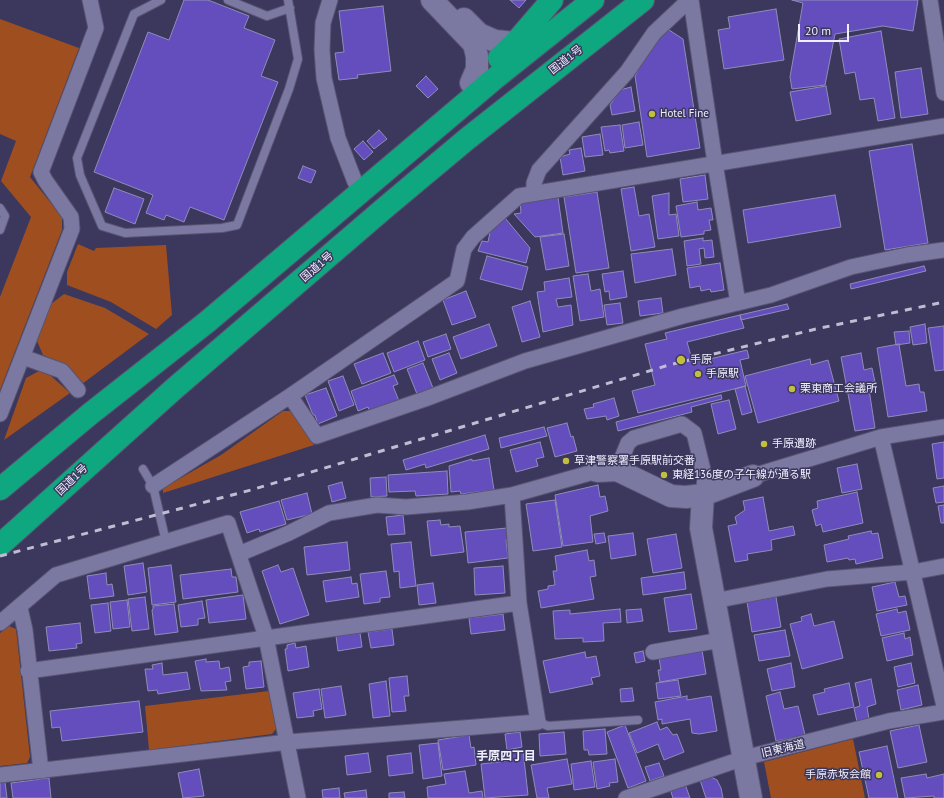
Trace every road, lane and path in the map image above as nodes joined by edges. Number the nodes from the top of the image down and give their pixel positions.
1 (90, 0) edge
2 (228, 0) edge
3 (330, 0) edge
4 (432, 0) edge
5 (448, 0) edge
6 (552, 0) edge
7 (593, 0) edge
8 (643, 0) edge
9 (690, 0) edge
10 (930, 0) edge
11 (158, 1) edge
12 (289, 4) edge
13 (516, 51) junction
14 (560, 66) junction
15 (471, 83) junction
16 (944, 93) edge
17 (944, 126) edge
18 (715, 163) junction
19 (355, 182) junction
20 (534, 193) junction
21 (0, 208) edge
22 (0, 230) edge
23 (944, 250) edge
24 (738, 302) junction
25 (23, 357) junction
26 (154, 364) junction
27 (78, 390) dead end
28 (290, 396) junction
29 (0, 414) edge
30 (944, 427) edge
31 (882, 438) junction
32 (143, 469) dead end
33 (607, 470) junction
34 (753, 476) joint
35 (153, 486) junction
36 (0, 489) edge
37 (512, 495) junction
38 (703, 495) junction
39 (166, 542) junction
40 (0, 545) edge
41 (239, 554) junction
42 (944, 566) edge
43 (913, 572) junction
44 (714, 600) junction
45 (519, 603) junction
46 (20, 608) junction
47 (0, 623) edge
48 (266, 637) junction
49 (721, 640) junction
50 (653, 652) dead end
51 (28, 671) junction
52 (944, 706) edge
53 (944, 712) edge
54 (638, 720) dead end
55 (538, 722) junction
56 (288, 742) junction
57 (744, 758) junction
58 (41, 771) junction
59 (0, 775) edge
60 (298, 798) edge
61 (626, 798) edge
62 (750, 798) edge

1 - 25 street
2 - 12 lane
3 - 19 street
4 - 15 street
5 - 13 street
6 - 13 highway
7 - 13 highway
8 - 14 highway, 国道1号
9 - 18 street
9 - 20 street
10 - 16 street
11 - 12 lane
13 - 14 highway
13 - 15 highway
13 - 26 highway
14 - 40 highway, 国道1号
15 - 19 highway
17 - 18 street
18 - 20 street
18 - 24 street
19 - 26 highway
20 - 28 street
21 - 22 lane
23 - 24 street
24 - 28 street
25 - 27 street
25 - 29 street
26 - 36 highway
28 - 35 street
30 - 31 street
31 - 34 street
31 - 43 street
32 - 35 lane
33 - 37 street
33 - 38 street
33 - 38 street
34 - 38 street
35 - 39 lane
37 - 41 street
37 - 45 street
38 - 44 street
39 - 41 street
39 - 46 street
41 - 48 street
42 - 43 street
43 - 44 street
43 - 52 street
44 - 49 street
45 - 48 street
45 - 55 street
46 - 47 street
46 - 51 street
48 - 51 street
48 - 56 street
49 - 50 street
49 - 57 street
51 - 58 street
53 - 57 street, 旧東海道
54 - 55 lane
55 - 56 street
56 - 58 street
56 - 60 street
57 - 61 street, 旧東海道
57 - 62 street
58 - 59 street

